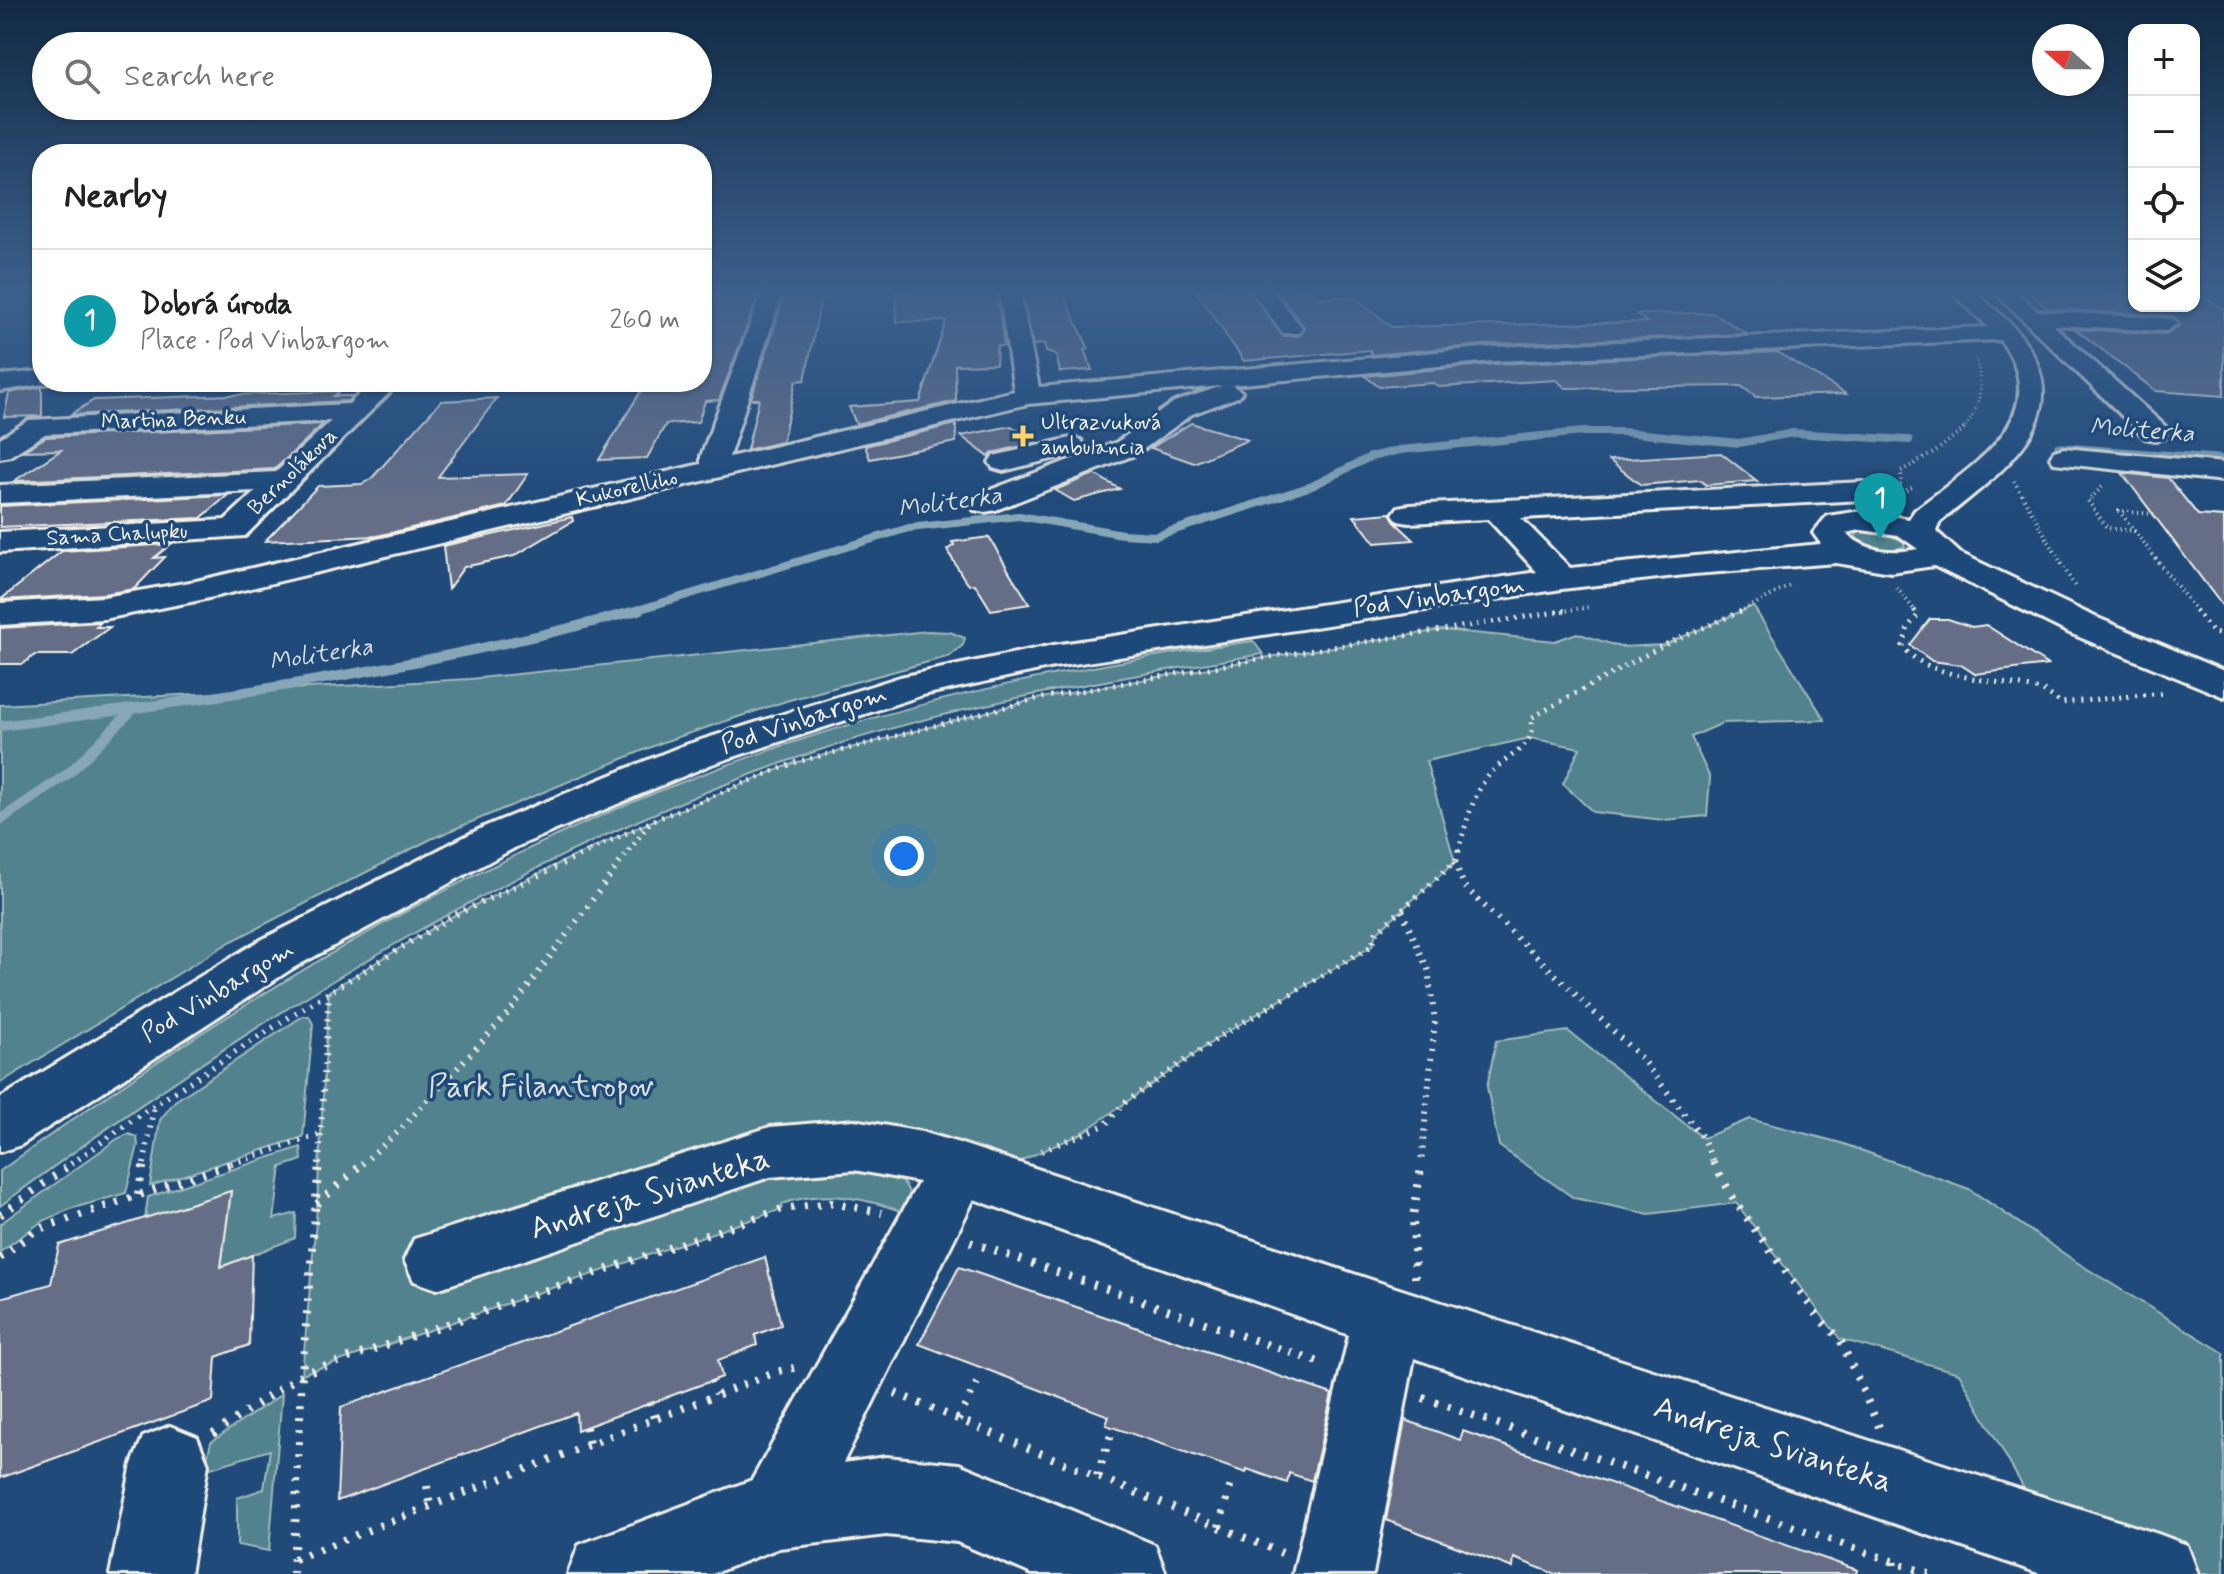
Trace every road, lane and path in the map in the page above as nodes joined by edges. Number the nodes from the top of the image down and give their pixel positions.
1 (747, 363) edge
2 (1025, 363) edge
3 (1406, 363) edge
4 (1978, 363) edge
5 (2024, 363) edge
6 (2081, 363) edge
7 (32, 379) edge
8 (1253, 380) junction
9 (0, 383) edge
10 (377, 392) edge
11 (1035, 406) junction
12 (356, 412) junction
13 (1118, 416) junction
14 (2155, 432) dead end
15 (0, 450) edge
16 (2064, 457) dead end
17 (1003, 462) dead end
18 (716, 468) junction
19 (1999, 471) junction
20 (2224, 472) edge
21 (284, 481) junction
22 (2106, 483) dead end
23 (0, 494) edge
24 (1872, 502) junction
25 (985, 503) dead end
26 (1496, 510) junction
27 (1409, 514) dead end
28 (2154, 514) dead end
29 (234, 529) joint
30 (2135, 531) junction
31 (1829, 533) junction
32 (0, 542) edge
33 (1863, 555) junction
34 (1913, 557) junction
35 (1694, 564) junction
36 (1787, 581) dead end
37 (1578, 593) junction
38 (2079, 609) junction
39 (0, 614) edge
40 (2224, 635) edge
41 (2224, 685) edge
42 (2172, 692) dead end
43 (652, 821) junction
44 (1455, 862) junction
45 (1402, 911) junction
46 (329, 991) junction
47 (154, 1105) junction
48 (0, 1128) edge
49 (321, 1134) junction
50 (966, 1194) junction
51 (138, 1195) junction
52 (316, 1205) junction
53 (886, 1214) dead end
54 (0, 1215) edge
55 (0, 1258) edge
56 (437, 1260) dead end
57 (1402, 1322) junction
58 (804, 1366) dead end
59 (1332, 1367) dead end
60 (302, 1374) junction
61 (712, 1380) dead end
62 (977, 1383) dead end
63 (879, 1387) dead end
64 (717, 1394) junction
65 (1418, 1396) dead end
66 (650, 1402) dead end
67 (654, 1419) junction
68 (958, 1420) junction
69 (586, 1427) dead end
70 (1112, 1432) dead end
71 (589, 1444) junction
72 (170, 1464) joint
73 (1097, 1476) junction
74 (1886, 1483) junction
75 (1231, 1484) dead end
76 (427, 1486) dead end
77 (430, 1506) junction
78 (779, 1509) junction
79 (1219, 1527) junction
80 (294, 1559) junction
81 (1894, 1562) junction
82 (1315, 1567) edge
83 (150, 1574) edge
84 (293, 1574) edge
85 (608, 1574) edge
86 (1126, 1574) edge
87 (1895, 1574) edge
88 (1929, 1574) edge
89 (2158, 1574) edge

1 - 18 street
2 - 11 street
3 - 8 street, Kukorelliho
4 - 24 path
5 - 19 street
6 - 14 street
7 - 9 street
8 - 11 street, Kukorelliho
8 - 13 street
8 - 25 street, Kukorelliho
10 - 12 street, Bernolákova
11 - 13 street
11 - 18 street, Kukorelliho
12 - 15 street, Martina Benku
12 - 21 street, Bernolákova
13 - 17 street
16 - 20 street
18 - 39 street, Kukorelliho
19 - 24 street
19 - 34 street
19 - 38 path
21 - 23 street
21 - 29 street, Bernolákova
22 - 30 path
24 - 26 street
24 - 31 street, Pod Vinbargom
24 - 34 street
26 - 27 street
26 - 37 street
28 - 30 path
29 - 32 street, Sama Chalupku
30 - 40 path
31 - 33 street
31 - 35 street, Pod Vinbargom
33 - 34 street, Pod Vinbargom
33 - 35 street, Pod Vinbargom
34 - 38 street
34 - 42 path
35 - 37 street, Pod Vinbargom
36 - 44 path
37 - 43 path
37 - 48 street, Pod Vinbargom
38 - 41 street
43 - 46 path
43 - 52 path
44 - 45 path
44 - 74 path
45 - 50 path
45 - 57 path
46 - 47 path
46 - 49 path
47 - 51 path
47 - 54 path
49 - 51 path
49 - 52 path
50 - 56 street, Andreja Svianteka
50 - 57 street, Andreja Svianteka
50 - 59 path
50 - 78 street
51 - 55 path
52 - 60 path
53 - 60 path
57 - 74 street, Andreja Svianteka
57 - 82 street
58 - 64 path
60 - 72 path
60 - 80 path
61 - 64 path
62 - 68 path
63 - 68 path
64 - 67 path
65 - 81 path
66 - 67 path
67 - 71 path
68 - 73 path
69 - 71 path
70 - 73 path
71 - 77 path
72 - 83 street
73 - 79 path
74 - 89 street, Andreja Svianteka
75 - 79 path
76 - 77 path
77 - 80 path
78 - 85 street
78 - 86 street
79 - 82 path
80 - 84 path
81 - 87 path
81 - 88 path

